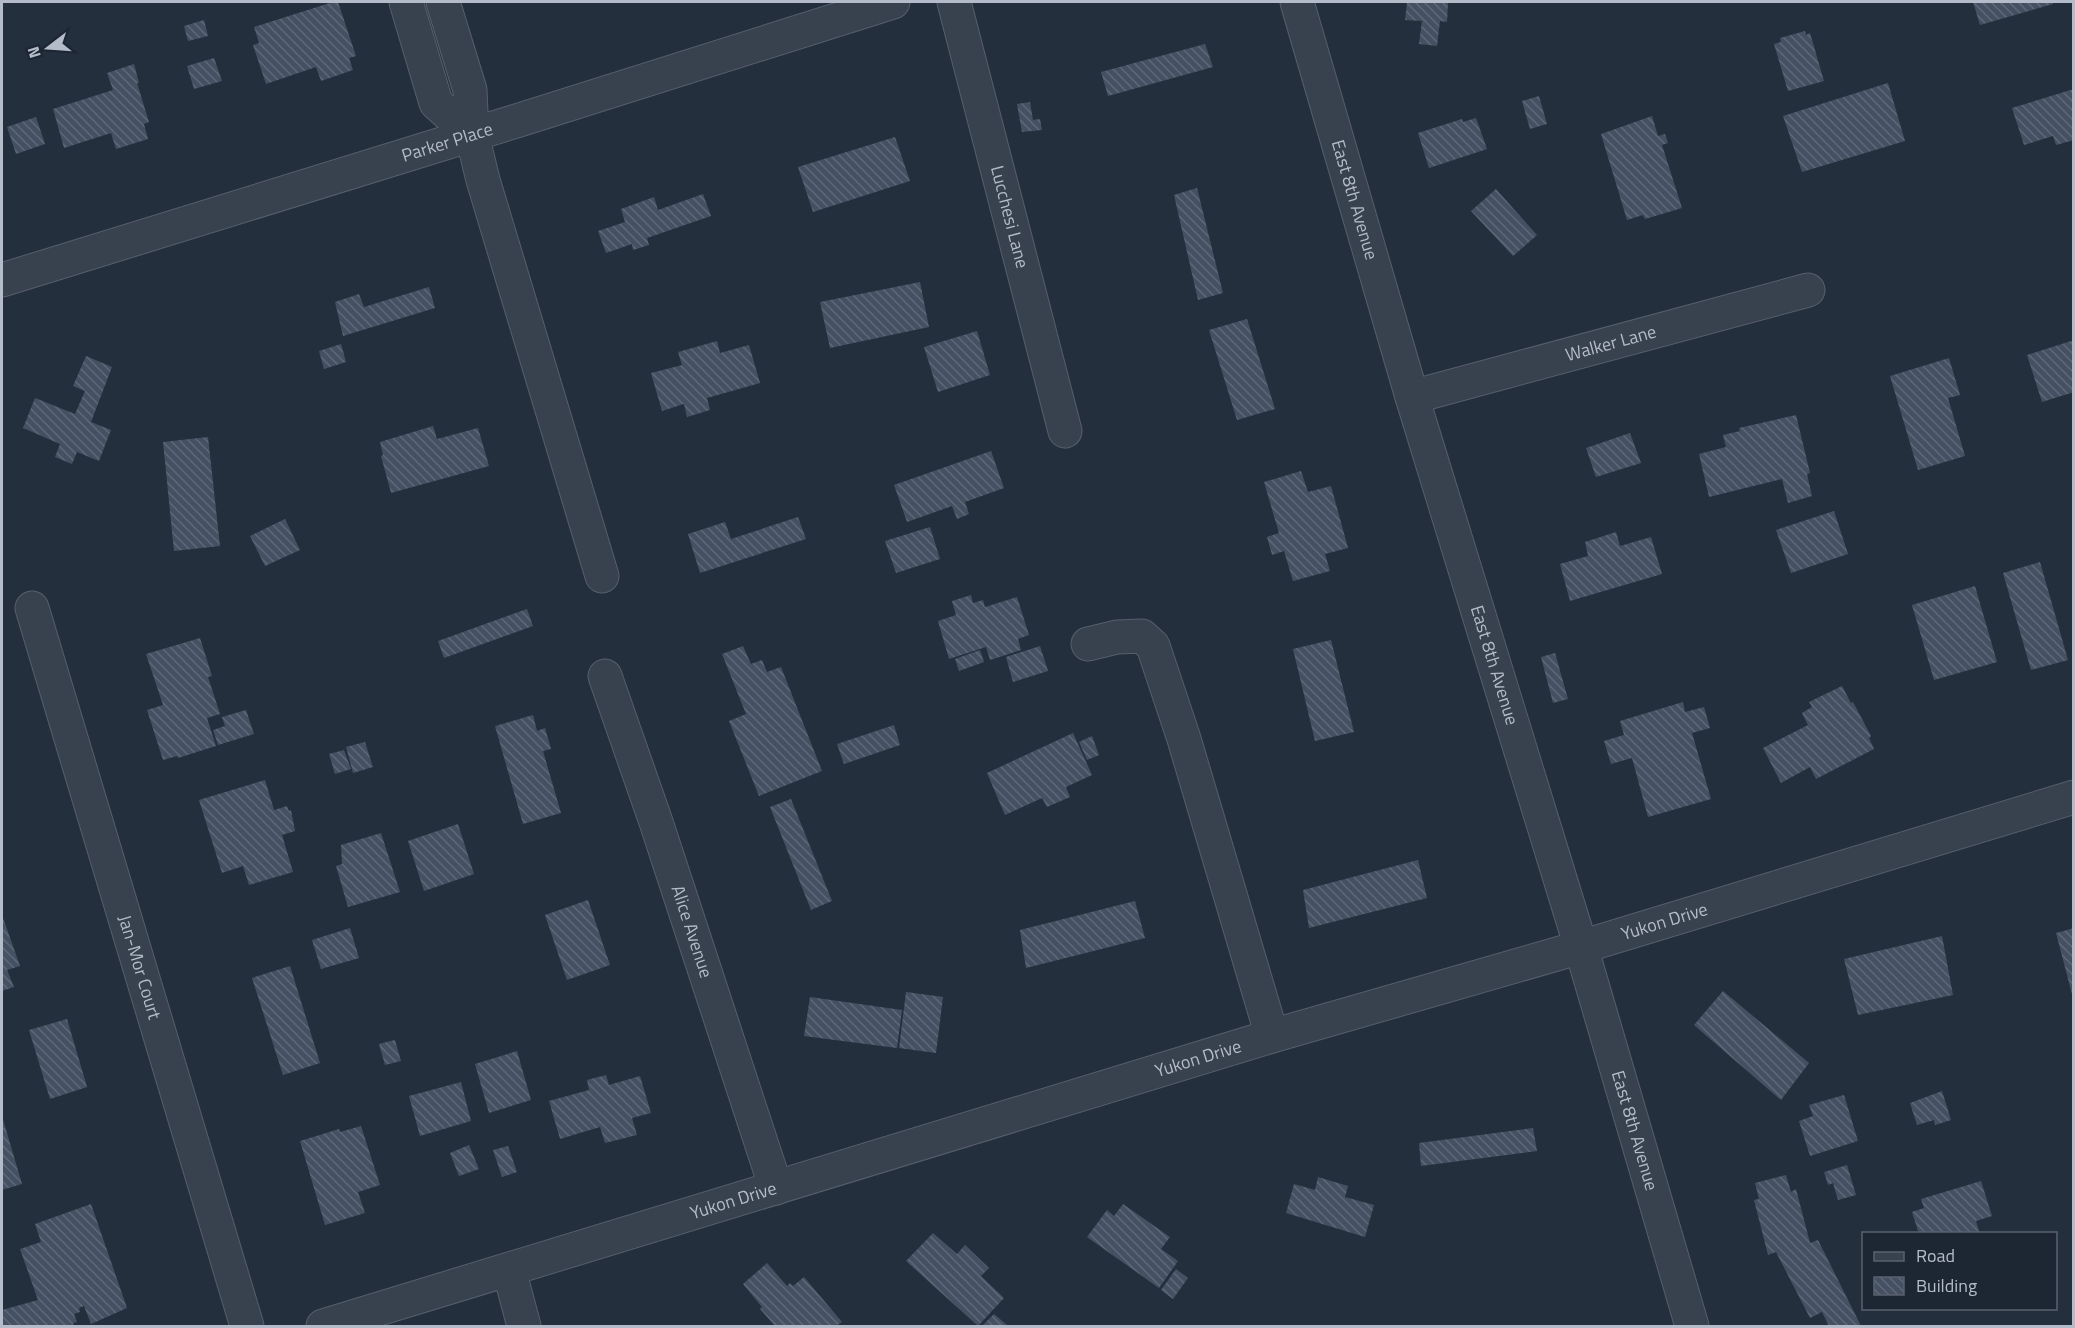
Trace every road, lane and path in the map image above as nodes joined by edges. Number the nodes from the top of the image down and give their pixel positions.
1 (406, 2) edge
2 (442, 2) edge
3 (893, 2) edge
4 (954, 2) edge
5 (1297, 2) edge
6 (472, 135) junction
7 (2, 280) edge
8 (1808, 290) dead end
9 (1412, 397) junction
10 (1065, 431) dead end
11 (602, 576) dead end
12 (32, 608) dead end
13 (1088, 644) dead end
14 (605, 676) dead end
15 (2073, 797) edge
16 (1581, 946) junction
17 (1272, 1036) junction
18 (776, 1188) junction
19 (509, 1270) junction
20 (247, 1326) edge
21 (323, 1326) edge
22 (524, 1326) edge
23 (1692, 1326) edge

1 - 6 street
2 - 6 street
3 - 6 street, Parker Place
4 - 10 street, Lucchesi Lane
5 - 9 street, East 8th Avenue
6 - 7 street, Parker Place
6 - 11 street
8 - 9 street, Walker Lane
9 - 16 street, East 8th Avenue
12 - 20 street, Jan-Mor Court
13 - 17 street
14 - 18 street, Alice Avenue
15 - 16 street, Yukon Drive
16 - 17 street, Yukon Drive
16 - 23 street, East 8th Avenue
17 - 18 street, Yukon Drive
18 - 19 street, Yukon Drive
19 - 21 street, Yukon Drive
19 - 22 street

